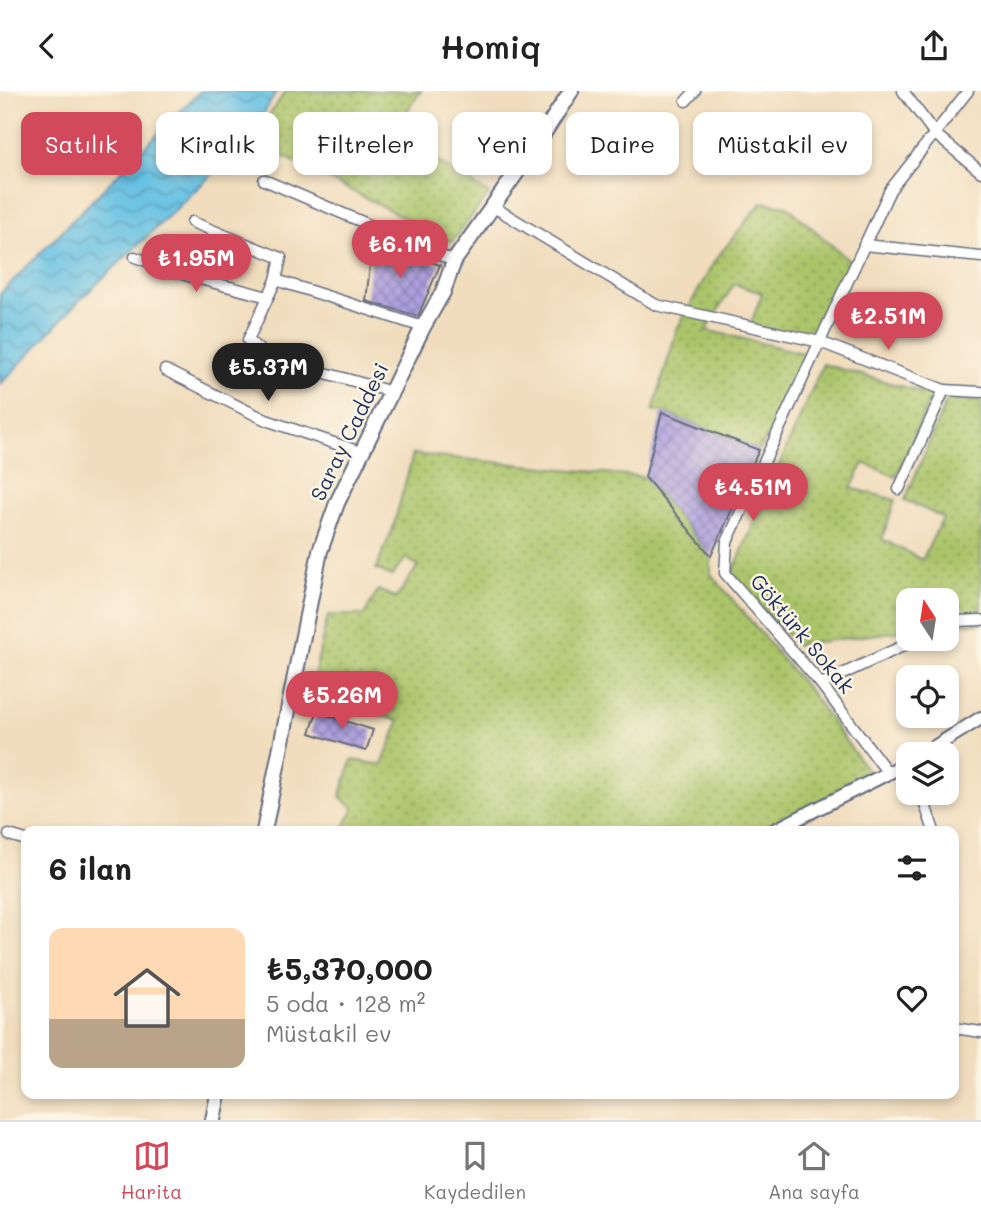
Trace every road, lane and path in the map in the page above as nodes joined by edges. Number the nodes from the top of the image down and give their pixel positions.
1 (571, 91) edge
2 (695, 91) edge
3 (903, 91) edge
4 (968, 91) edge
5 (686, 101) dead end
6 (935, 134) junction
7 (981, 172) edge
8 (264, 180) dead end
9 (492, 206) junction
10 (192, 222) dead end
11 (864, 245) junction
12 (135, 257) dead end
13 (981, 257) edge
14 (454, 261) junction
15 (276, 280) junction
16 (268, 297) junction
17 (423, 327) junction
18 (820, 342) junction
19 (165, 370) dead end
20 (944, 390) junction
21 (392, 392) junction
22 (981, 392) edge
23 (363, 453) junction
24 (899, 489) dead end
25 (981, 620) edge
26 (959, 621) edge
27 (896, 649) edge
28 (821, 684) junction
29 (981, 718) edge
30 (942, 742) edge
31 (896, 768) edge
32 (888, 772) junction
33 (925, 805) edge
34 (265, 826) edge
35 (784, 826) edge
36 (932, 826) edge
37 (9, 835) dead end
38 (21, 839) edge
39 (959, 1029) edge
40 (981, 1032) edge
41 (217, 1099) edge
42 (213, 1120) edge

1 - 9 main road, Saray Caddesi
2 - 5 street
3 - 6 street
4 - 6 street, Göktürk Sokak
6 - 7 street
6 - 11 street, Göktürk Sokak
8 - 14 street
9 - 14 main road, Saray Caddesi
9 - 18 street
10 - 15 street
11 - 13 street
11 - 18 street, Göktürk Sokak
12 - 16 street
14 - 17 main road, Saray Caddesi
15 - 16 street
15 - 17 street
16 - 21 street
17 - 21 main road, Saray Caddesi
18 - 20 street
18 - 28 street, Göktürk Sokak
19 - 23 street
20 - 22 street
20 - 24 street
21 - 23 main road, Saray Caddesi
23 - 34 main road, Saray Caddesi
25 - 26 street
27 - 28 street
28 - 32 street, Göktürk Sokak
29 - 30 street
31 - 32 street
32 - 35 street
33 - 36 street
37 - 38 street
39 - 40 street
41 - 42 main road

